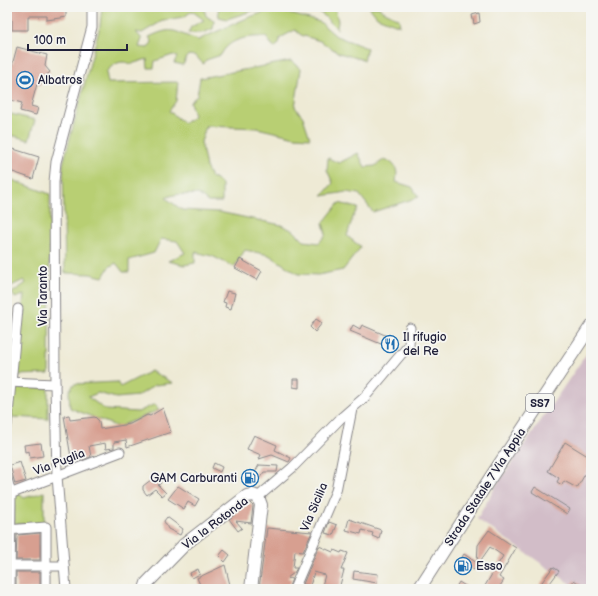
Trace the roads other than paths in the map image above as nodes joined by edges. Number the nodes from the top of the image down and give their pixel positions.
1 (92, 7) edge
2 (18, 309) dead end
3 (591, 326) edge
4 (410, 328) dead end
5 (8, 382) edge
6 (55, 384) junction
7 (352, 409) junction
8 (7, 425) edge
9 (120, 452) dead end
10 (58, 476) junction
11 (7, 479) edge
12 (9, 495) edge
13 (258, 498) junction
14 (9, 530) edge
15 (46, 565) junction
16 (9, 566) edge
17 (64, 566) junction
18 (10, 589) edge
19 (46, 589) edge
20 (66, 589) edge
21 (145, 589) edge
22 (251, 589) edge
23 (294, 589) edge
24 (419, 589) edge

1 - 6 street, Via Taranto
2 - 5 street
3 - 24 main road, Strada Statale 7 Via Appia / SS7
4 - 7 street
5 - 6 street
5 - 8 street
6 - 10 street, Via Taranto
7 - 13 street
7 - 23 street, Via Sicilia
9 - 10 street, Via Puglia
10 - 12 street, Via Puglia
10 - 17 street, Via Taranto
11 - 12 street
12 - 14 street
13 - 21 main road, Via la Rotonda
13 - 22 main road, Via la Rotonda
14 - 15 street
14 - 16 street
15 - 16 street
15 - 17 street
15 - 19 street
16 - 18 street
17 - 20 street, Via Taranto

